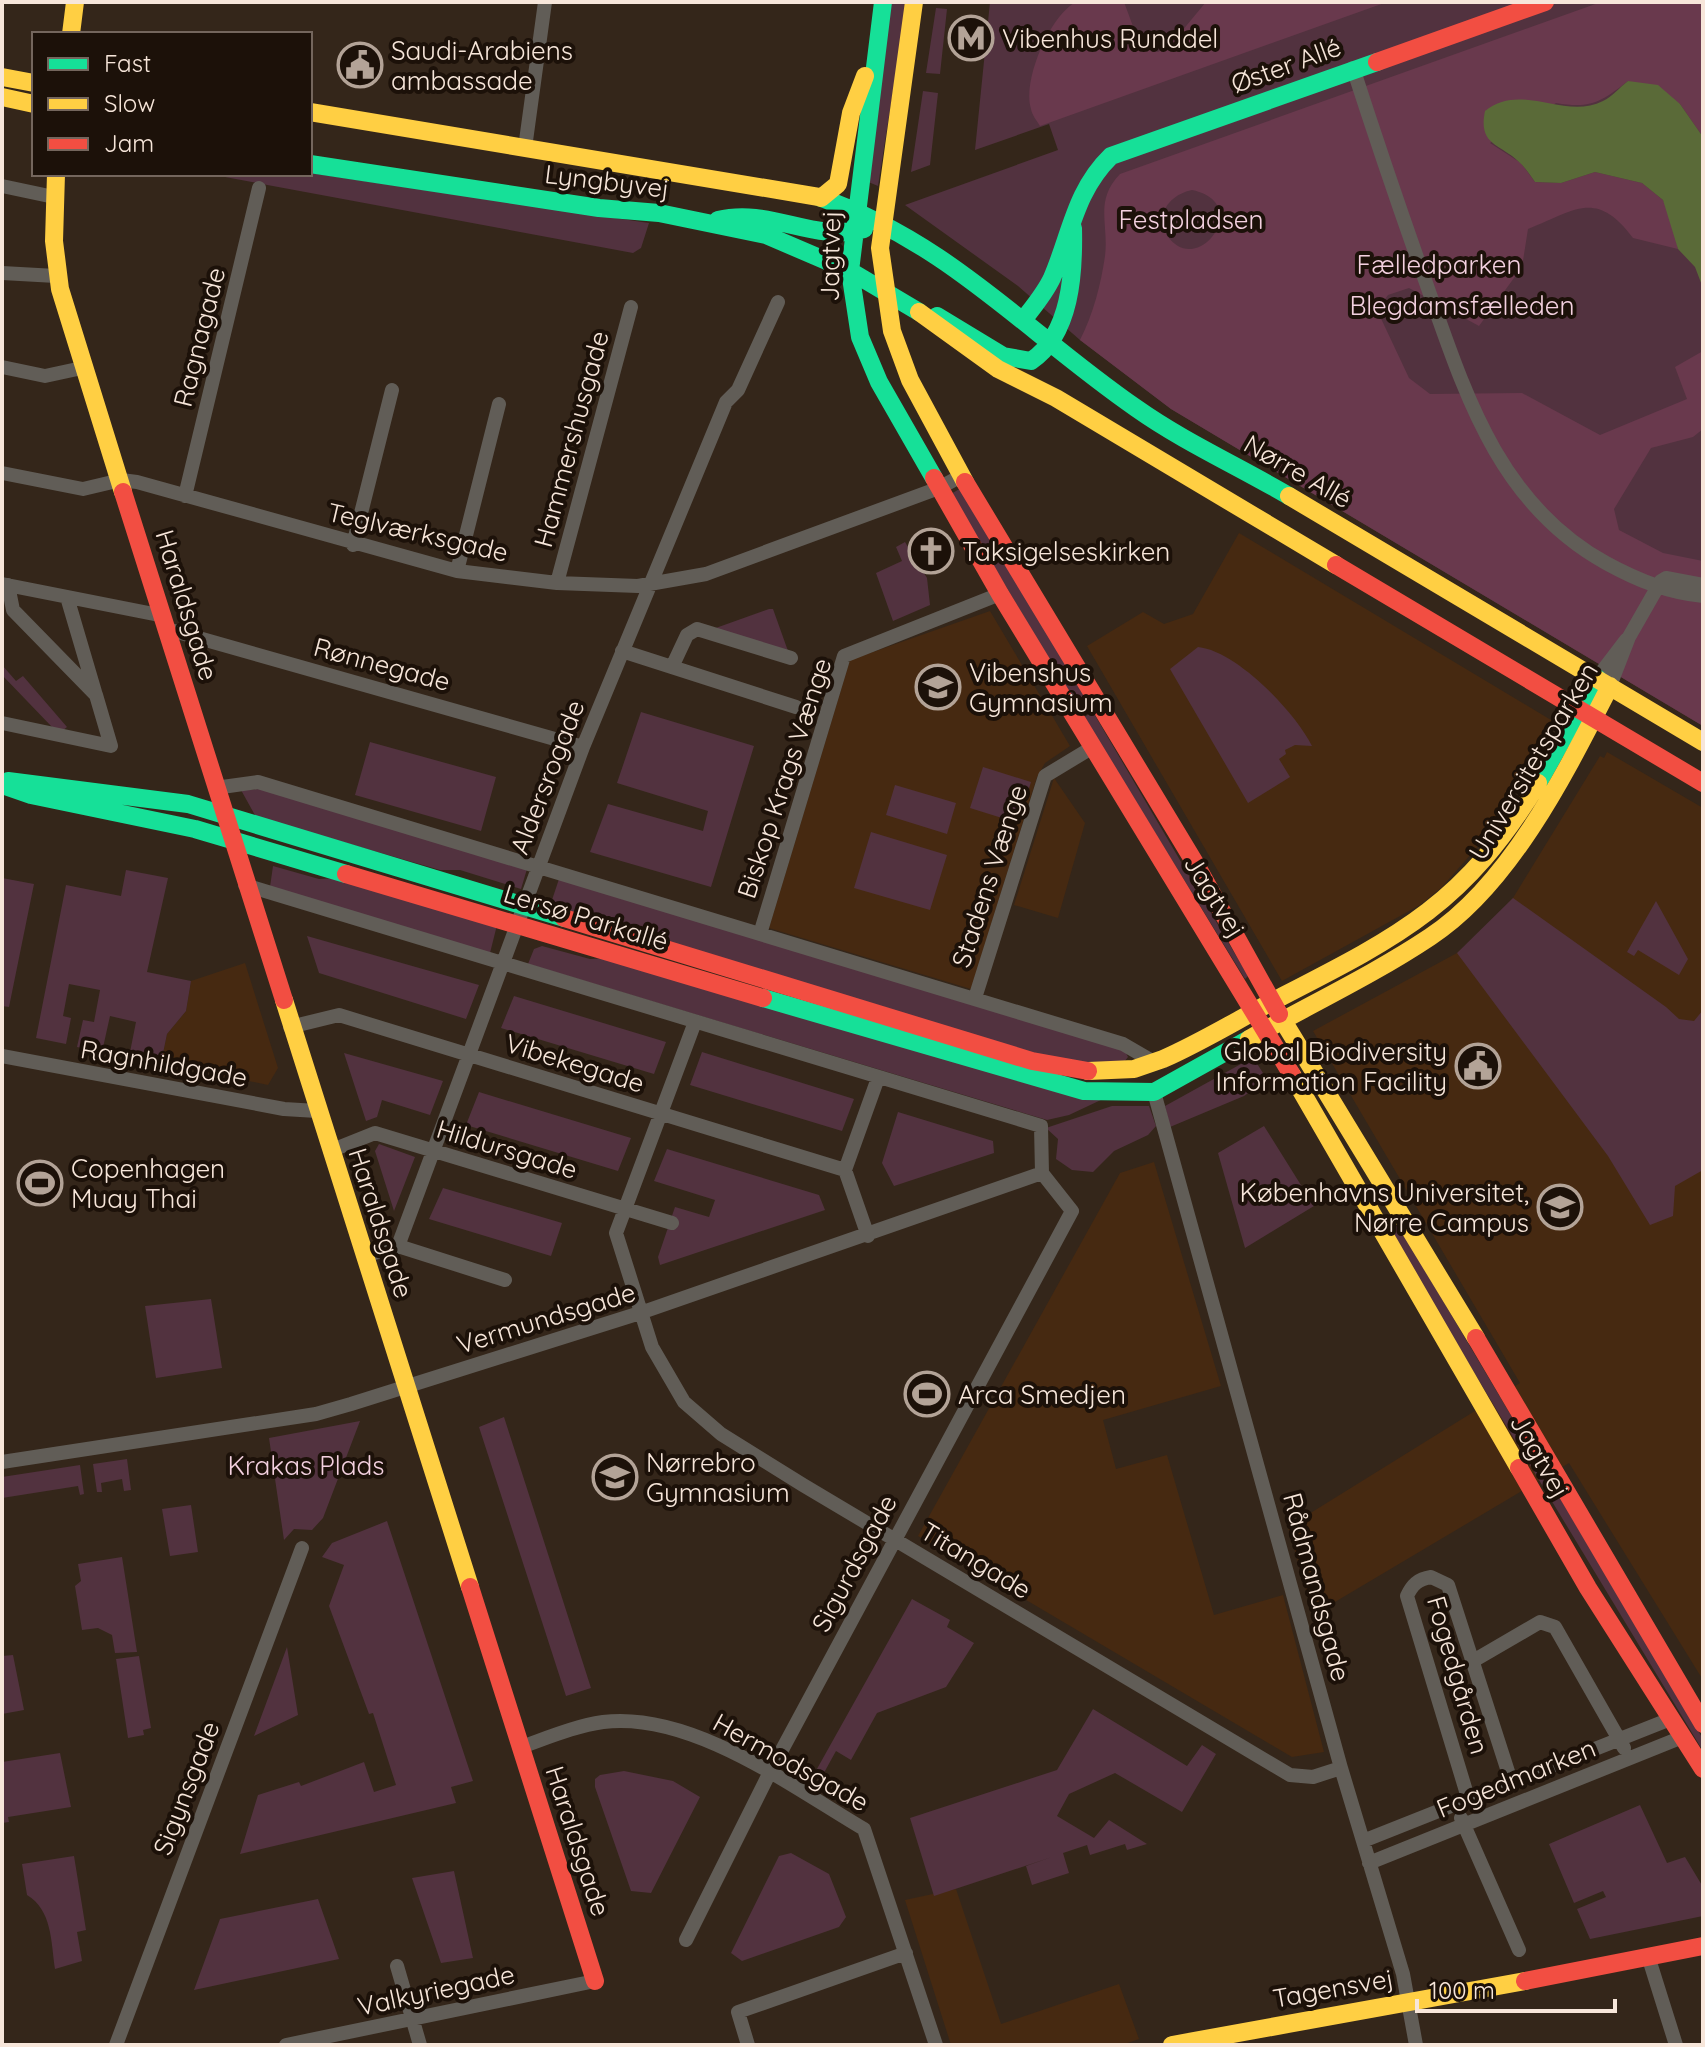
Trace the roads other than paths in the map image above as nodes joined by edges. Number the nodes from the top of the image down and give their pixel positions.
1 (75, 2) edge
2 (545, 2) edge
3 (883, 2) edge
4 (914, 2) edge
5 (1545, 2) edge
6 (71, 32) edge
7 (877, 46) junction
8 (1353, 68) junction
9 (2, 77) edge
10 (32, 83) edge
11 (2, 97) edge
12 (32, 104) edge
13 (312, 112) edge
14 (527, 140) junction
15 (312, 164) edge
16 (56, 176) edge
17 (2, 186) edge
18 (259, 188) dead end
19 (54, 197) junction
20 (821, 198) junction
21 (855, 209) junction
22 (1071, 212) junction
23 (710, 222) junction
24 (882, 222) junction
25 (852, 233) junction
26 (850, 271) junction
27 (2, 273) edge
28 (56, 276) junction
29 (884, 291) junction
30 (778, 302) dead end
31 (910, 306) junction
32 (631, 307) dead end
33 (1037, 330) junction
34 (1024, 361) junction
35 (2, 367) edge
36 (82, 368) junction
37 (1027, 384) junction
38 (392, 390) dead end
39 (499, 404) dead end
40 (2, 473) edge
41 (961, 476) junction
42 (121, 480) junction
43 (939, 488) junction
44 (185, 496) junction
45 (353, 545) junction
46 (457, 571) junction
47 (557, 583) junction
48 (5, 584) edge
49 (652, 584) junction
50 (1703, 585) edge
51 (1657, 586) junction
52 (1000, 594) junction
53 (1703, 596) edge
54 (67, 597) junction
55 (166, 623) junction
56 (622, 651) junction
57 (791, 658) dead end
58 (672, 667) junction
59 (1603, 682) junction
60 (96, 695) junction
61 (796, 707) dead end
62 (1586, 714) junction
63 (2, 723) edge
64 (1703, 742) edge
65 (583, 747) junction
66 (1093, 747) junction
67 (2, 783) edge
68 (1703, 783) edge
69 (215, 788) junction
70 (223, 814) junction
71 (231, 840) junction
72 (539, 866) junction
73 (245, 885) junction
74 (526, 904) junction
75 (519, 924) junction
76 (760, 934) junction
77 (505, 964) junction
78 (975, 998) junction
79 (1272, 1002) junction
80 (1254, 1011) junction
81 (1284, 1019) junction
82 (695, 1022) junction
83 (290, 1027) junction
84 (1265, 1030) junction
85 (2, 1056) edge
86 (471, 1056) junction
87 (1154, 1062) junction
88 (878, 1078) junction
89 (1154, 1092) junction
90 (317, 1111) junction
91 (659, 1114) junction
92 (330, 1151) junction
93 (434, 1152) junction
94 (845, 1170) junction
95 (1042, 1173) junction
96 (625, 1209) junction
97 (672, 1223) dead end
98 (868, 1236) junction
99 (398, 1246) junction
100 (364, 1256) junction
101 (505, 1280) dead end
102 (640, 1313) junction
103 (406, 1386) junction
104 (2, 1462) edge
105 (894, 1539) junction
106 (302, 1548) dead end
107 (1473, 1661) junction
108 (1668, 1720) junction
109 (1703, 1724) edge
110 (1680, 1738) junction
111 (1621, 1741) junction
112 (521, 1747) junction
113 (1629, 1759) junction
114 (1341, 1768) junction
115 (1703, 1769) edge
116 (769, 1774) junction
117 (1512, 1784) junction
118 (1462, 1804) junction
119 (1464, 1825) junction
120 (1363, 1841) junction
121 (1369, 1863) junction
122 (686, 1940) dead end
123 (1699, 1949) edge
124 (1519, 1950) dead end
125 (906, 1953) junction
126 (1649, 1959) junction
127 (397, 1966) dead end
128 (595, 1981) joint
129 (1408, 2001) junction
130 (412, 2020) junction
131 (116, 2045) edge
132 (286, 2045) edge
133 (420, 2045) edge
134 (748, 2045) edge
135 (936, 2045) edge
136 (1172, 2045) edge
137 (1416, 2045) edge
138 (1676, 2045) edge

1 - 6 street
2 - 14 street
3 - 7 street, Jagtvej
4 - 24 street, Jagtvej
5 - 8 street, Øster Allé
7 - 20 street
7 - 21 street, Jagtvej
8 - 22 street, Øster Allé
8 - 51 street
9 - 10 street
11 - 12 street
13 - 14 street, Lyngbyvej
14 - 20 street, Lyngbyvej
15 - 23 street, Lyngbyvej
16 - 19 street, Haraldsgade
17 - 19 street
18 - 44 street, Ragnagade
19 - 28 street, Haraldsgade
20 - 21 street, Lyngbyvej
21 - 24 street, Lyngbyvej
21 - 25 street, Jagtvej
22 - 33 street, Øster Allé
22 - 33 street
23 - 25 street
23 - 26 street, Lyngbyvej
24 - 25 street
24 - 29 street, Jagtvej
24 - 33 street, Nørre Allé
25 - 26 street, Jagtvej
26 - 29 street, Lyngbyvej
26 - 43 street, Jagtvej
27 - 28 street
28 - 36 street, Haraldsgade
29 - 31 street
29 - 41 street, Jagtvej
30 - 49 street, Aldersrogade
31 - 34 street
31 - 37 street
32 - 47 street, Hammershusgade
33 - 34 street
33 - 59 street, Nørre Allé
34 - 37 street
35 - 36 street
36 - 42 street, Haraldsgade
37 - 62 street
38 - 45 street
39 - 46 street
40 - 42 street
41 - 43 street, Teglværksgade
41 - 79 street, Jagtvej
42 - 44 street, Haraldsgade
42 - 55 street, Haraldsgade
43 - 49 street, Teglværksgade
43 - 52 street, Jagtvej
44 - 45 street, Teglværksgade
45 - 46 street, Teglværksgade
46 - 47 street, Teglværksgade
47 - 49 street, Teglværksgade
48 - 54 street, Rønnegade
48 - 60 street
49 - 56 street, Aldersrogade
50 - 51 street
51 - 53 street
51 - 59 street, Universitetsparken
52 - 66 street, Jagtvej
52 - 76 street, Biskop Krags Vænge
54 - 55 street, Rønnegade
54 - 60 street
55 - 65 street, Rønnegade
55 - 69 street, Haraldsgade
56 - 58 street
56 - 65 street, Aldersrogade
57 - 58 street
58 - 61 street
59 - 62 street, Universitetsparken
59 - 64 street, Nørre Allé
60 - 63 street
62 - 68 street
62 - 79 street, Universitetsparken
62 - 81 street, Universitetsparken
65 - 72 street, Aldersrogade
66 - 78 street, Stadens Vænge
66 - 80 street, Jagtvej
67 - 70 street, Lersø Parkallé
67 - 71 street, Lersø Parkallé
69 - 70 street, Haraldsgade
69 - 72 street, Lersø Parkallé
70 - 71 street, Haraldsgade
70 - 74 street, Lersø Parkallé
71 - 73 street, Haraldsgade
71 - 75 street, Lersø Parkallé
72 - 74 street, Aldersrogade
72 - 76 street, Lersø Parkallé
73 - 77 street
73 - 83 street, Haraldsgade
74 - 75 street, Aldersrogade
74 - 87 street, Lersø Parkallé
75 - 77 street, Aldersrogade
75 - 89 street, Lersø Parkallé
76 - 78 street, Lersø Parkallé
77 - 82 street
77 - 86 street, Aldersrogade
78 - 87 street, Lersø Parkallé
79 - 80 street, Universitetsparken
79 - 81 street, Jagtvej
80 - 84 street, Jagtvej
80 - 87 street, Lersø Parkallé
81 - 84 street, Universitetsparken
81 - 109 street, Jagtvej
82 - 88 street
82 - 91 street, Titangade
83 - 86 street, Vibekegade
83 - 90 street, Haraldsgade
84 - 89 street
84 - 108 street, Jagtvej
85 - 90 street, Ragnhildgade
86 - 91 street, Vibekegade
86 - 93 street, Aldersrogade
88 - 94 street
88 - 95 street
89 - 114 street, Rådmandsgade
90 - 92 street, Haraldsgade
91 - 94 street, Vibekegade
91 - 96 street, Titangade
92 - 93 street, Hildursgade
92 - 100 street, Haraldsgade
93 - 96 street, Hildursgade
93 - 99 street, Aldersrogade
94 - 98 street
95 - 98 street, Vermundsgade
95 - 105 street, Sigurdsgade
96 - 97 street, Hildursgade
96 - 102 street, Titangade
98 - 102 street, Vermundsgade
99 - 100 street
99 - 101 street
100 - 103 street, Haraldsgade
102 - 103 street, Vermundsgade
102 - 105 street, Titangade
103 - 104 street, Vermundsgade
103 - 112 street, Haraldsgade
105 - 114 street, Titangade
105 - 116 street, Sigurdsgade
106 - 131 street, Sigynsgade
107 - 111 street, Fogedgården
107 - 117 street, Fogedgården
107 - 118 street, Fogedgården
108 - 110 street, Jagtvej
108 - 111 street, Fogedmarken
110 - 113 street, Fogedmarken
110 - 115 street, Jagtvej
111 - 113 street, Fogedgården
111 - 117 street, Fogedmarken
112 - 116 street, Hermodsgade
112 - 128 street, Haraldsgade
113 - 119 street, Fogedmarken
114 - 120 street, Rådmandsgade
116 - 122 street, Sigurdsgade
116 - 125 street, Hermodsgade
117 - 118 street, Fogedmarken
118 - 119 street
118 - 120 street, Fogedmarken
119 - 121 street, Fogedmarken
119 - 124 street
120 - 121 street, Rådmandsgade
121 - 129 street, Rådmandsgade
123 - 126 street, Tagensvej
125 - 134 street
125 - 135 street, Hermodsgade
126 - 129 street, Tagensvej
126 - 138 street
127 - 130 street
128 - 130 street, Valkyriegade
129 - 136 street, Tagensvej
129 - 137 street, Rådmandsgade
130 - 132 street, Valkyriegade
130 - 133 street

